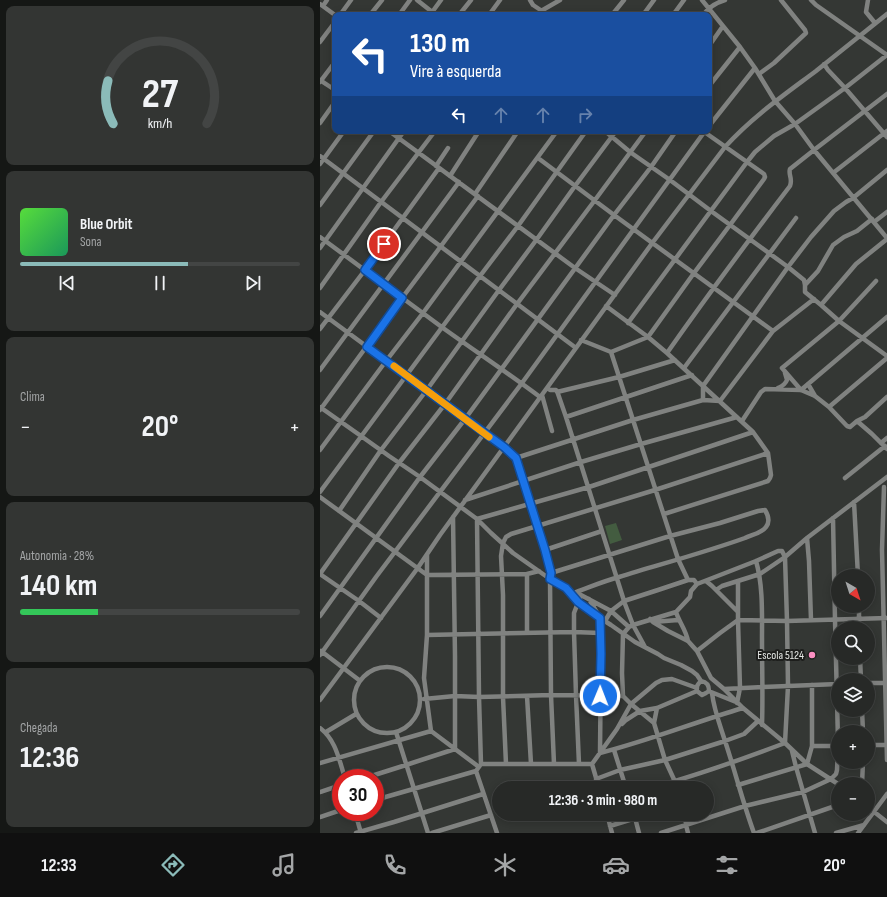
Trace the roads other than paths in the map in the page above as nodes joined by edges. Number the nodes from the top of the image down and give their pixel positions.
1 (327, 0) edge
2 (351, 0) edge
3 (382, 0) edge
4 (410, 0) edge
5 (416, 0) edge
6 (441, 0) edge
7 (471, 0) edge
8 (500, 0) edge
9 (530, 0) edge
10 (560, 0) edge
11 (624, 0) edge
12 (654, 0) edge
13 (684, 0) edge
14 (702, 0) edge
15 (725, 0) edge
16 (781, 0) edge
17 (811, 0) edge
18 (868, 0) edge
19 (321, 5) edge
20 (708, 8) junction
21 (541, 11) joint
22 (342, 12) edge
23 (372, 12) edge
24 (401, 12) edge
25 (430, 12) edge
26 (433, 12) edge
27 (461, 12) edge
28 (491, 12) edge
29 (614, 12) edge
30 (645, 12) edge
31 (675, 12) edge
32 (705, 12) edge
33 (712, 12) edge
34 (712, 12) edge
35 (332, 13) edge
36 (887, 14) edge
37 (875, 23) junction
38 (332, 26) edge
39 (724, 26) junction
40 (859, 36) junction
41 (320, 42) edge
42 (712, 42) edge
43 (740, 47) junction
44 (887, 55) edge
45 (824, 64) junction
46 (332, 66) edge
47 (755, 68) junction
48 (759, 74) junction
49 (320, 81) edge
50 (712, 82) edge
51 (332, 88) edge
52 (845, 88) junction
53 (887, 94) edge
54 (775, 101) junction
55 (332, 106) edge
56 (864, 111) junction
57 (712, 122) edge
58 (320, 123) edge
59 (795, 124) junction
60 (342, 134) edge
61 (372, 134) edge
62 (393, 134) edge
63 (401, 134) edge
64 (433, 134) edge
65 (477, 134) edge
66 (516, 134) edge
67 (555, 134) edge
68 (584, 134) edge
69 (608, 134) edge
70 (614, 134) edge
71 (644, 134) edge
72 (674, 134) edge
73 (702, 134) edge
74 (708, 134) edge
75 (886, 134) edge
76 (612, 137) junction
77 (398, 138) junction
78 (725, 147) junction
79 (448, 148) dead end
80 (814, 150) junction
81 (630, 152) junction
82 (418, 153) junction
83 (322, 158) edge
84 (538, 158) junction
85 (746, 162) junction
86 (320, 164) edge
87 (437, 167) junction
88 (651, 167) junction
89 (887, 170) edge
90 (557, 172) junction
91 (833, 173) junction
92 (344, 174) junction
93 (450, 176) junction
94 (670, 180) junction
95 (459, 182) junction
96 (575, 186) junction
97 (362, 188) junction
98 (689, 194) junction
99 (476, 195) junction
100 (853, 198) junction
101 (595, 200) junction
102 (381, 202) junction
103 (320, 205) edge
104 (499, 211) junction
105 (711, 211) junction
106 (887, 212) edge
107 (614, 215) junction
108 (402, 218) junction
109 (796, 218) dead end
110 (873, 221) junction
111 (730, 225) junction
112 (518, 226) junction
113 (634, 229) junction
114 (422, 232) junction
115 (320, 237) edge
116 (887, 238) edge
117 (537, 239) junction
118 (749, 239) junction
119 (325, 241) junction
120 (653, 242) junction
121 (441, 246) junction
122 (320, 248) edge
123 (555, 253) junction
124 (345, 254) junction
125 (770, 254) junction
126 (675, 260) junction
127 (461, 262) junction
128 (788, 267) junction
129 (575, 268) junction
130 (365, 270) junction
131 (694, 273) junction
132 (480, 276) junction
133 (876, 281) dead end
134 (596, 282) junction
135 (383, 284) junction
136 (805, 285) junction
137 (714, 287) junction
138 (320, 288) edge
139 (499, 290) junction
140 (615, 295) junction
141 (402, 298) junction
142 (814, 299) junction
143 (733, 302) junction
144 (517, 304) junction
145 (821, 304) junction
146 (606, 306) junction
147 (320, 312) edge
148 (423, 313) junction
149 (753, 316) junction
150 (887, 317) edge
151 (328, 318) junction
152 (538, 320) junction
153 (839, 321) junction
154 (628, 323) junction
155 (442, 327) junction
156 (320, 329) edge
157 (773, 331) junction
158 (348, 332) junction
159 (557, 334) junction
160 (648, 337) junction
161 (862, 337) junction
162 (581, 340) junction
163 (462, 342) junction
164 (367, 347) junction
165 (576, 348) junction
166 (611, 352) junction
167 (667, 353) junction
168 (481, 354) junction
169 (887, 357) edge
170 (675, 360) junction
171 (386, 361) junction
172 (684, 368) junction
173 (782, 368) junction
174 (502, 369) junction
175 (320, 370) edge
176 (692, 375) junction
177 (407, 376) junction
178 (619, 377) junction
179 (522, 383) junction
180 (808, 384) junction
181 (703, 386) junction
182 (547, 388) junction
183 (768, 388) junction
184 (426, 390) junction
185 (801, 390) junction
186 (557, 392) junction
187 (541, 396) junction
188 (625, 396) junction
189 (815, 396) junction
190 (887, 397) edge
191 (703, 400) junction
192 (720, 401) junction
193 (445, 404) junction
194 (828, 406) junction
195 (320, 409) edge
196 (566, 416) junction
197 (737, 417) junction
198 (465, 419) junction
199 (633, 420) junction
200 (341, 421) junction
201 (742, 421) junction
202 (858, 421) junction
203 (552, 431) dead end
204 (753, 432) junction
205 (485, 434) junction
206 (362, 436) junction
207 (887, 438) edge
208 (573, 440) junction
209 (641, 444) junction
210 (884, 446) edge
211 (504, 447) junction
212 (320, 450) edge
213 (381, 450) junction
214 (768, 453) junction
215 (516, 458) junction
216 (581, 462) junction
217 (399, 463) junction
218 (648, 468) junction
219 (420, 476) junction
220 (887, 477) edge
221 (845, 478) dead end
222 (524, 481) junction
223 (589, 487) junction
224 (883, 487) edge
225 (655, 490) junction
226 (320, 492) edge
227 (440, 492) junction
228 (320, 497) edge
229 (465, 500) junction
230 (854, 502) junction
231 (531, 504) junction
232 (460, 507) junction
233 (596, 509) junction
234 (339, 511) junction
235 (664, 514) junction
236 (453, 516) junction
237 (833, 518) junction
238 (477, 520) junction
239 (356, 524) junction
240 (538, 527) junction
241 (602, 531) junction
242 (670, 536) junction
243 (376, 538) junction
244 (807, 538) junction
245 (502, 543) junction
246 (545, 550) junction
247 (396, 552) junction
248 (427, 555) junction
249 (610, 555) junction
250 (785, 557) junction
251 (678, 559) junction
252 (756, 561) junction
253 (417, 568) junction
254 (858, 569) edge
255 (539, 571) junction
256 (551, 573) junction
257 (320, 574) edge
258 (527, 574) junction
259 (760, 574) junction
260 (427, 575) junction
261 (454, 575) junction
262 (477, 575) junction
263 (501, 575) junction
264 (617, 577) junction
265 (550, 579) junction
266 (688, 580) junction
267 (706, 581) junction
268 (738, 582) junction
269 (697, 584) junction
270 (340, 588) junction
271 (566, 588) junction
272 (716, 590) junction
273 (578, 594) junction
274 (589, 599) junction
275 (359, 601) junction
276 (624, 601) junction
277 (578, 602) junction
278 (611, 610) junction
279 (676, 612) junction
280 (738, 612) junction
281 (860, 613) edge
282 (320, 616) edge
283 (380, 618) junction
284 (600, 618) junction
285 (860, 618) junction
286 (885, 618) edge
287 (678, 620) junction
288 (738, 620) junction
289 (811, 620) junction
290 (835, 620) junction
291 (605, 621) junction
292 (652, 621) junction
293 (762, 621) junction
294 (787, 621) junction
295 (631, 626) junction
296 (574, 632) junction
297 (503, 633) junction
298 (527, 633) junction
299 (551, 633) junction
300 (600, 633) junction
301 (427, 634) junction
302 (455, 634) junction
303 (478, 634) junction
304 (623, 634) junction
305 (688, 641) junction
306 (645, 648) junction
307 (698, 651) junction
308 (321, 652) edge
309 (344, 668) junction
310 (837, 673) edge
311 (359, 680) junction
312 (701, 681) junction
313 (875, 683) edge
314 (886, 683) edge
315 (831, 684) edge
316 (812, 685) junction
317 (763, 686) junction
318 (788, 686) junction
319 (740, 688) junction
320 (697, 689) junction
321 (724, 689) junction
322 (710, 692) junction
323 (550, 695) junction
324 (576, 695) junction
325 (455, 696) junction
326 (526, 696) junction
327 (600, 696) junction
328 (623, 696) junction
329 (479, 697) junction
330 (503, 697) junction
331 (426, 698) junction
332 (320, 700) edge
333 (420, 700) junction
334 (737, 703) junction
335 (631, 704) junction
336 (657, 708) junction
337 (743, 708) junction
338 (640, 711) junction
339 (356, 714) junction
340 (716, 715) junction
341 (758, 721) junction
342 (654, 723) junction
343 (762, 725) junction
344 (320, 728) edge
345 (617, 729) junction
346 (430, 731) junction
347 (326, 732) junction
348 (396, 732) junction
349 (658, 736) junction
350 (398, 740) junction
351 (725, 741) junction
352 (785, 744) junction
353 (875, 745) edge
354 (887, 745) edge
355 (812, 746) junction
356 (831, 747) edge
357 (455, 749) junction
358 (614, 750) junction
359 (792, 751) junction
360 (600, 753) junction
361 (338, 758) junction
362 (666, 760) junction
363 (887, 760) edge
364 (320, 763) edge
365 (732, 763) junction
366 (506, 764) junction
367 (531, 764) junction
368 (554, 764) junction
369 (579, 764) junction
370 (592, 764) junction
371 (807, 764) junction
372 (406, 765) junction
373 (479, 767) junction
374 (796, 767) junction
375 (342, 769) edge
376 (620, 770) junction
377 (384, 772) edge
378 (596, 779) joint
379 (831, 779) joint
380 (624, 781) edge
381 (675, 781) edge
382 (678, 781) edge
383 (738, 785) junction
384 (332, 788) edge
385 (414, 788) junction
386 (320, 792) edge
387 (803, 792) junction
388 (483, 794) junction
389 (887, 794) edge
390 (384, 797) edge
391 (745, 806) junction
392 (831, 808) edge
393 (875, 811) edge
394 (332, 813) edge
395 (421, 813) junction
396 (875, 813) edge
397 (491, 815) junction
398 (810, 815) junction
399 (320, 817) edge
400 (357, 821) edge
401 (609, 821) edge
402 (622, 821) edge
403 (635, 821) edge
404 (686, 821) edge
405 (867, 821) edge
406 (887, 822) edge
407 (686, 825) junction
408 (864, 825) junction
409 (610, 826) junction
410 (359, 833) edge
411 (428, 833) edge
412 (432, 833) edge
413 (498, 833) edge
414 (612, 833) edge
415 (639, 833) edge
416 (661, 833) edge
417 (688, 833) edge
418 (754, 833) edge
419 (757, 833) edge
420 (815, 833) edge
421 (836, 833) edge
422 (858, 833) edge

1 - 19 street
2 - 22 street
3 - 23 street
4 - 24 street
5 - 25 street
6 - 26 street
7 - 27 street
8 - 28 street
9 - 21 street
10 - 21 street
11 - 29 street
12 - 30 street
13 - 31 street
14 - 20 street
15 - 20 street
16 - 48 street
17 - 40 street
18 - 37 street
19 - 35 street
20 - 32 street
20 - 33 street
34 - 39 street
36 - 37 street
37 - 40 street
38 - 41 street
39 - 42 street
39 - 43 street
40 - 44 street
40 - 45 street
43 - 47 street
43 - 50 street
44 - 52 street
45 - 52 street
45 - 54 street
46 - 49 street
47 - 48 street
47 - 57 street
48 - 54 street
49 - 51 street
52 - 56 street
52 - 59 street
53 - 56 street
54 - 59 street
54 - 78 street
55 - 58 street
56 - 75 street
56 - 80 street
59 - 80 street
59 - 85 street
60 - 83 street
61 - 92 street
62 - 77 street
63 - 77 street
64 - 82 street
65 - 93 street
66 - 99 street
67 - 84 street
68 - 90 street
69 - 76 street
70 - 76 street
71 - 81 street
72 - 88 street
73 - 94 street
74 - 78 street
75 - 91 street
76 - 81 street
76 - 96 street
77 - 82 street
77 - 97 street
78 - 85 street
78 - 98 street
79 - 87 street
80 - 91 street
80 - 118 street
81 - 88 street
81 - 101 street
82 - 87 street
82 - 102 street
83 - 86 street
83 - 92 street
84 - 90 street
84 - 104 street
85 - 105 street
85 - 111 street
87 - 93 street
87 - 108 street
88 - 94 street
88 - 107 street
89 - 100 street
90 - 96 street
90 - 112 street
91 - 100 street
92 - 97 street
92 - 103 street
93 - 95 street
94 - 98 street
94 - 113 street
95 - 99 street
95 - 114 street
96 - 101 street
96 - 117 street
97 - 102 street
97 - 119 street
98 - 105 street
98 - 120 street
99 - 104 street
99 - 121 street
100 - 110 street
100 - 128 street
101 - 107 street
101 - 123 street
102 - 108 street
102 - 124 street
104 - 112 street
104 - 127 street
105 - 111 street
105 - 126 street
106 - 110 street
107 - 113 street
107 - 129 street
108 - 114 street
108 - 130 street
109 - 125 street
110 - 116 street
110 - 136 street
111 - 118 street
111 - 131 street
112 - 117 street
112 - 132 street
113 - 120 street
113 - 134 street
114 - 121 street
114 - 135 street
115 - 119 street
116 - 145 street
117 - 123 street
117 - 139 street
118 - 125 street
118 - 137 street
119 - 122 street
119 - 124 street
120 - 126 street
120 - 140 street
121 - 127 street
121 - 141 street
123 - 129 street
123 - 144 street
124 - 130 street
124 - 138 street
125 - 128 street
125 - 143 street
126 - 131 street
126 - 154 street
127 - 132 street
127 - 148 street
128 - 136 street
128 - 149 street
129 - 134 street
129 - 152 street
130 - 135 street
130 - 151 street
131 - 137 street
131 - 160 street
132 - 139 street
132 - 155 street
133 - 153 street
134 - 140 street
134 - 159 street
135 - 141 street
135 - 158 street
136 - 142 street
137 - 143 street
137 - 167 street
139 - 144 street
139 - 163 street
140 - 146 street
141 - 148 street
141 - 164 street
142 - 145 street
142 - 157 street
143 - 149 street
143 - 172 street
144 - 152 street
144 - 168 street
145 - 153 street
146 - 154 street
146 - 162 street
147 - 151 street
148 - 155 street
148 - 171 street
149 - 157 street
149 - 181 street
150 - 161 street
151 - 156 street
151 - 158 street
152 - 159 street
152 - 174 street
153 - 161 street
153 - 173 street
154 - 160 street
155 - 163 street
155 - 177 street
157 - 192 street
158 - 164 street
158 - 175 street
159 - 165 street
159 - 179 street
160 - 166 street
160 - 167 street
161 - 169 street
161 - 180 street
162 - 165 street
162 - 166 street
163 - 168 street
163 - 184 street
164 - 171 street
164 - 195 street
165 - 182 street
166 - 178 street
167 - 170 street
168 - 174 street
168 - 193 street
169 - 194 street
170 - 172 street
170 - 178 street
171 - 177 street
171 - 200 street
172 - 176 street
173 - 183 street
173 - 185 street
174 - 179 street
174 - 198 street
176 - 181 street
176 - 188 street
177 - 184 street
177 - 206 street
178 - 186 street
178 - 188 street
179 - 187 street
179 - 205 street
180 - 185 street
180 - 189 street
181 - 191 street
181 - 192 street
182 - 186 street
182 - 187 street
183 - 185 street
183 - 201 street
184 - 193 street
184 - 213 street
185 - 189 street
186 - 196 street
187 - 203 street
187 - 211 street
188 - 196 street
188 - 199 street
189 - 194 street
190 - 202 street
191 - 192 street
191 - 199 street
192 - 197 street
193 - 198 street
193 - 217 street
194 - 202 street
195 - 200 street
196 - 208 street
197 - 201 street
197 - 209 street
198 - 205 street
198 - 219 street
199 - 208 street
199 - 209 street
200 - 206 street
200 - 212 street
201 - 204 street
202 - 210 street
204 - 214 street
204 - 218 street
205 - 211 street
205 - 227 street
206 - 213 street
206 - 226 street
207 - 210 street
208 - 215 street
208 - 216 street
209 - 216 street
209 - 218 street
210 - 221 street
211 - 215 street
211 - 229 street
213 - 217 street
213 - 234 street
214 - 225 street
214 - 235 street
215 - 222 street
216 - 222 street
216 - 223 street
217 - 219 street
217 - 239 street
218 - 223 street
218 - 225 street
219 - 227 street
219 - 243 street
220 - 224 street
222 - 229 street
222 - 231 street
223 - 231 street
223 - 233 street
224 - 230 street
224 - 286 street
225 - 233 street
225 - 235 street
227 - 232 street
227 - 247 street
228 - 234 street
229 - 232 street
230 - 237 street
230 - 254 street
231 - 238 street
231 - 240 street
232 - 236 street
232 - 238 street
233 - 240 street
233 - 241 street
234 - 239 street
235 - 242 street
236 - 248 street
236 - 261 street
237 - 244 street
237 - 290 street
238 - 245 street
238 - 262 street
239 - 243 street
239 - 257 street
240 - 245 street
240 - 246 street
241 - 246 street
241 - 249 street
242 - 249 street
242 - 251 street
242 - 251 street
243 - 247 street
243 - 270 street
244 - 250 street
244 - 289 street
245 - 255 street
245 - 263 street
246 - 256 street
247 - 253 street
247 - 275 street
248 - 253 street
248 - 260 street
249 - 256 street
249 - 264 street
250 - 252 street
250 - 259 street
250 - 294 street
251 - 264 street
251 - 266 street
252 - 259 street
252 - 267 street
253 - 260 street
253 - 283 street
255 - 258 street
255 - 265 street
256 - 265 street
257 - 270 street
258 - 263 street
258 - 298 street
259 - 268 street
259 - 293 street
260 - 261 street
260 - 301 street
261 - 262 street
261 - 302 street
262 - 263 street
262 - 303 street
263 - 297 street
264 - 273 street
264 - 276 street
265 - 271 street
265 - 299 street
266 - 269 street
266 - 276 street
267 - 269 street
267 - 272 street
268 - 272 street
268 - 280 street
269 - 279 street
270 - 275 street
270 - 282 street
271 - 273 street
271 - 277 street
272 - 280 street
273 - 274 street
273 - 277 street
274 - 278 street
274 - 284 street
275 - 283 street
275 - 308 street
276 - 278 street
276 - 295 street
277 - 284 street
277 - 296 street
278 - 291 street
278 - 295 street
279 - 287 street
279 - 292 street
280 - 288 street
281 - 285 street
283 - 309 street
284 - 291 street
284 - 300 street
285 - 286 street
285 - 290 street
286 - 314 street
287 - 292 street
287 - 305 street
288 - 293 street
288 - 307 street
288 - 319 street
289 - 290 street
289 - 294 street
290 - 310 street
291 - 304 street
292 - 295 street
292 - 305 street
293 - 294 street
293 - 317 street
294 - 318 street
295 - 304 street
295 - 306 street
296 - 299 street
296 - 300 street
296 - 324 street
297 - 298 street
297 - 303 street
297 - 330 street
298 - 299 street
299 - 323 street
300 - 327 street
301 - 302 street
301 - 331 street
302 - 303 street
302 - 325 street
303 - 329 street
304 - 306 street
304 - 328 street
305 - 307 street
306 - 312 street
307 - 321 street
308 - 309 street
309 - 311 street
309 - 332 street
311 - 333 street
311 - 339 street
312 - 320 street
312 - 322 street
313 - 314 street
314 - 354 street
315 - 316 street
316 - 318 street
316 - 355 street
317 - 318 street
317 - 319 street
317 - 343 street
318 - 352 street
319 - 321 street
319 - 334 street
320 - 322 street
320 - 335 street
320 - 336 street
321 - 334 street
322 - 334 street
322 - 340 street
323 - 324 street
323 - 326 street
323 - 368 street
324 - 327 street
324 - 369 street
325 - 329 street
325 - 331 street
325 - 357 street
326 - 330 street
326 - 367 street
327 - 328 street
327 - 360 street
328 - 335 street
329 - 330 street
329 - 373 street
330 - 366 street
331 - 333 street
331 - 346 street
333 - 348 street
334 - 337 street
335 - 338 street
335 - 345 street
336 - 338 street
336 - 342 street
337 - 340 street
337 - 341 street
338 - 342 street
338 - 345 street
339 - 347 street
339 - 348 street
340 - 349 street
340 - 351 street
341 - 343 street
341 - 351 street
342 - 349 street
343 - 352 street
344 - 347 street
345 - 360 street
346 - 350 street
346 - 357 street
347 - 361 street
348 - 350 street
349 - 358 street
349 - 362 street
350 - 361 street
350 - 372 street
351 - 362 street
351 - 365 street
352 - 359 street
352 - 365 street
353 - 354 street
354 - 363 street
355 - 356 street
355 - 371 street
357 - 372 street
357 - 373 street
358 - 360 street
358 - 376 street
359 - 371 street
359 - 374 street
360 - 370 street
361 - 364 street
361 - 375 street
362 - 376 street
362 - 381 street
365 - 382 street
365 - 383 street
366 - 367 street
366 - 373 street
367 - 368 street
368 - 369 street
369 - 370 street
370 - 378 street
371 - 374 street
371 - 379 street
372 - 377 street
372 - 385 street
373 - 385 street
373 - 388 street
374 - 383 street
374 - 387 street
376 - 378 street
376 - 380 street
379 - 387 street
383 - 391 street
384 - 386 street
385 - 390 street
385 - 395 street
387 - 391 street
387 - 398 street
388 - 395 street
388 - 397 street
389 - 393 street
391 - 407 street
391 - 418 street
392 - 398 street
394 - 399 street
395 - 410 street
395 - 411 street
396 - 406 street
397 - 412 street
397 - 413 street
398 - 419 street
398 - 420 street
400 - 410 street
401 - 409 street
402 - 409 street
403 - 415 street
404 - 407 street
405 - 408 street
407 - 416 street
407 - 417 street
408 - 421 street
408 - 422 street
409 - 414 street

